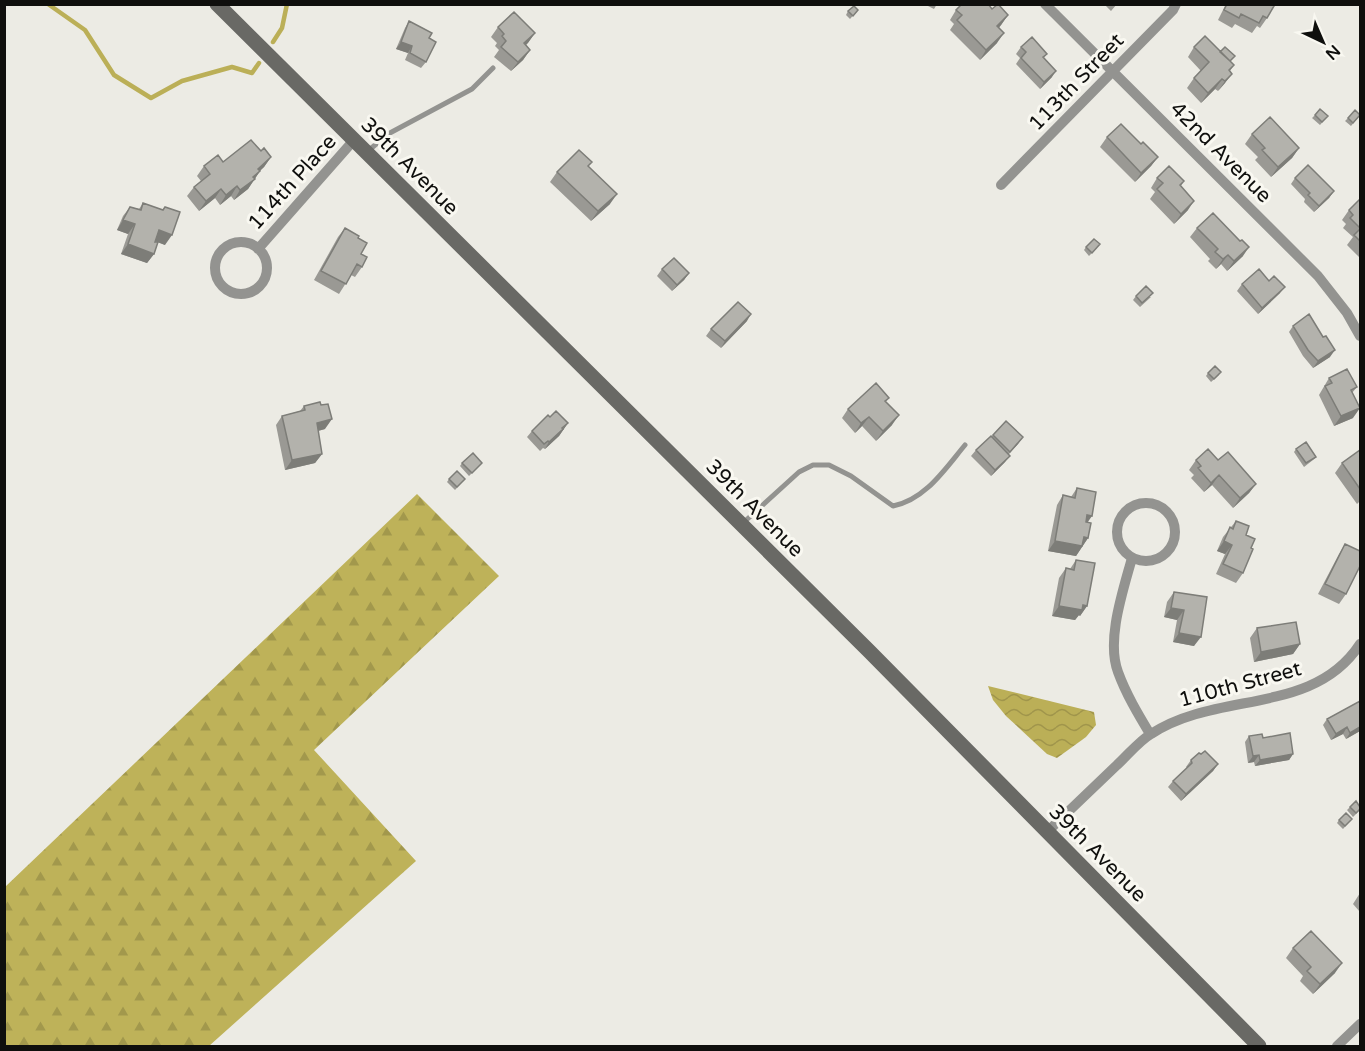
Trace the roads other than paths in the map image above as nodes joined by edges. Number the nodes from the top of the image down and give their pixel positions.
1 (217, 4) edge
2 (1045, 4) edge
3 (1176, 4) edge
4 (493, 69) dead end
5 (1113, 72) junction
6 (354, 140) junction
7 (366, 152) junction
8 (1001, 185) dead end
9 (258, 249) junction
10 (1360, 336) edge
11 (965, 445) dead end
12 (742, 524) junction
13 (1132, 558) junction
14 (1360, 644) edge
15 (1150, 734) junction
16 (1048, 831) junction
17 (1360, 1024) edge
18 (1259, 1047) edge
19 (1337, 1047) edge

1 - 6 main road, 39th Avenue
2 - 5 street, 42nd Avenue
3 - 5 street, 113th Street
4 - 7 lane
5 - 8 street, 113th Street
5 - 10 street, 42nd Avenue
6 - 7 main road, 39th Avenue
6 - 9 street, 114th Place
7 - 12 main road, 39th Avenue
9 - 9 street, 114th Place
11 - 12 lane
12 - 16 main road, 39th Avenue
13 - 13 street
13 - 15 street
14 - 15 street, 110th Street
15 - 16 street, 110th Street
16 - 18 main road, 39th Avenue
17 - 19 street

